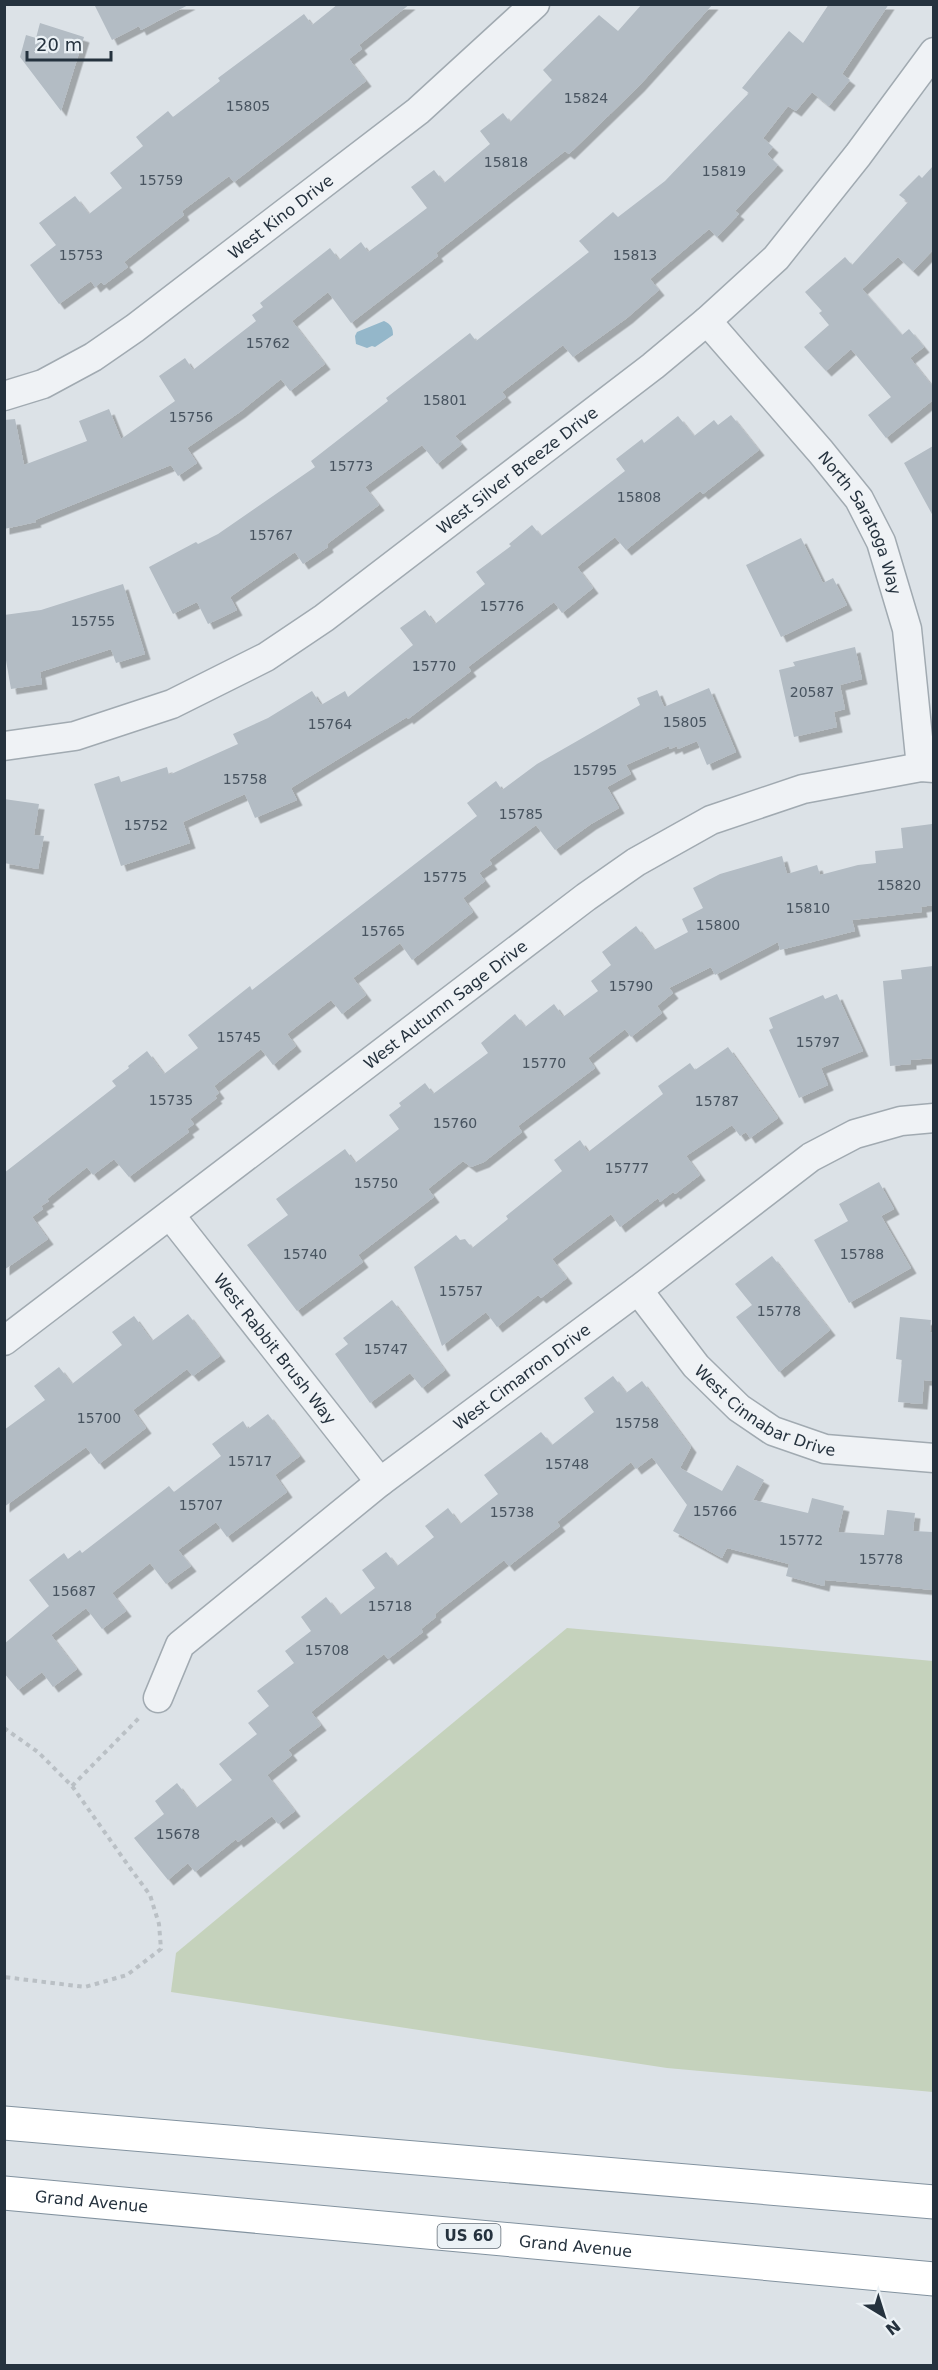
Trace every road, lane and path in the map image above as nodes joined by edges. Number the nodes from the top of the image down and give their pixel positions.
1 (535, 4) edge
2 (933, 52) edge
3 (707, 321) junction
4 (4, 396) edge
5 (4, 746) edge
6 (927, 767) edge
7 (933, 1118) edge
8 (170, 1215) junction
9 (638, 1290) junction
10 (4, 1341) edge
11 (933, 1458) edge
12 (380, 1482) junction
13 (158, 1698) joint
14 (4, 1728) edge
15 (72, 1786) junction
16 (4, 1977) edge
17 (4, 2123) edge
18 (4, 2193) edge
19 (933, 2202) edge
20 (933, 2279) edge

1 - 4 street, West Kino Drive
2 - 3 street, West Silver Breeze Drive
3 - 5 street, West Silver Breeze Drive
3 - 6 street, North Saratoga Way
6 - 8 street, West Autumn Sage Drive
7 - 9 street, West Cimarron Drive
8 - 10 street, West Autumn Sage Drive
8 - 12 street, West Rabbit Brush Way
9 - 11 street, West Cinnabar Drive
9 - 12 street, West Cimarron Drive
12 - 13 street, West Cimarron Drive
13 - 15 path
14 - 15 path
15 - 16 path
17 - 19 highway
18 - 20 highway, Grand Avenue / US 60

